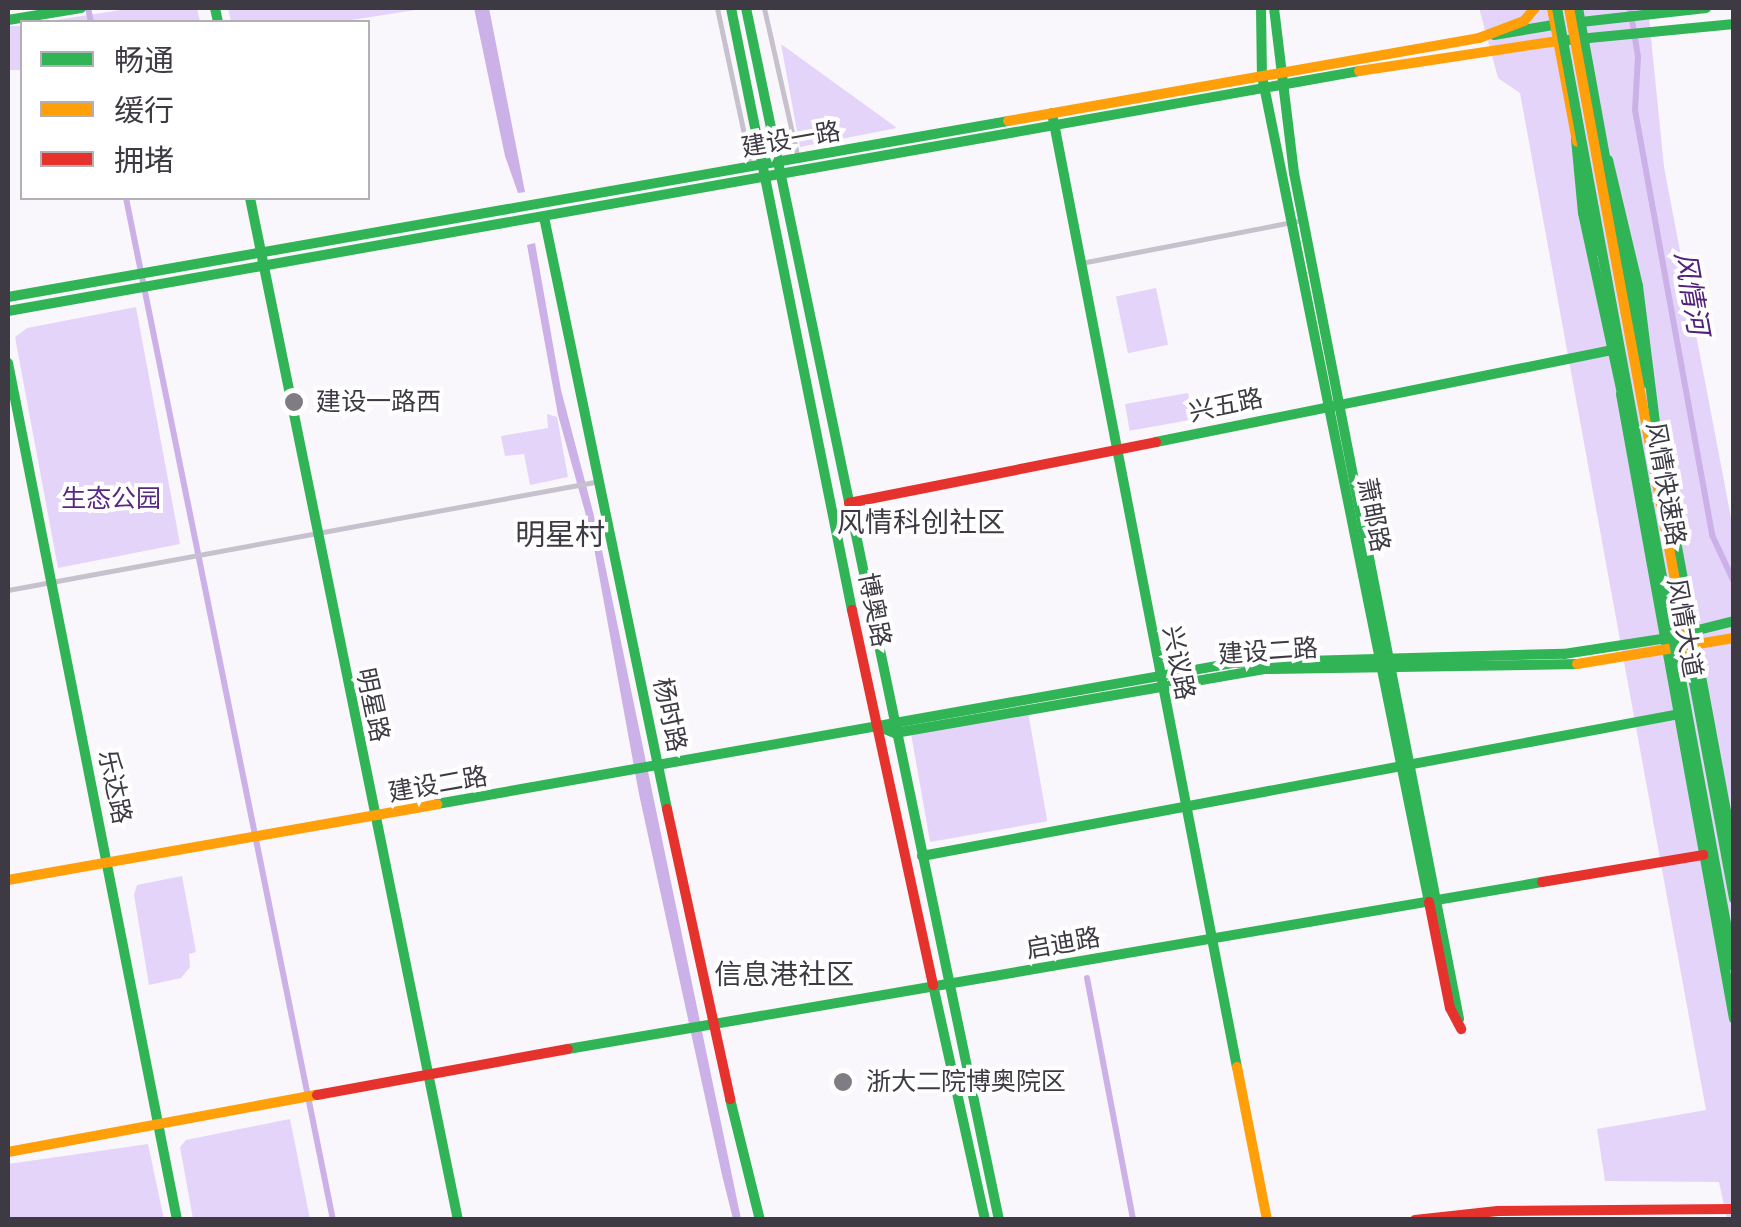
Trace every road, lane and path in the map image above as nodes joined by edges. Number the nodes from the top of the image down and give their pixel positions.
1 (78, 8) edge
2 (718, 8) edge
3 (764, 8) edge
4 (1261, 8) edge
5 (1536, 8) edge
6 (1554, 8) edge
7 (1569, 8) edge
8 (1578, 8) edge
9 (1706, 8) edge
10 (1275, 9) edge
11 (746, 10) edge
12 (731, 12) edge
13 (8, 20) edge
14 (1581, 22) junction
15 (1555, 24) junction
16 (1734, 24) edge
17 (1479, 38) junction
18 (1584, 38) junction
19 (1558, 42) junction
20 (1278, 80) junction
21 (1263, 82) junction
22 (1053, 120) junction
23 (1576, 138) junction
24 (798, 159) junction
25 (1608, 160) junction
26 (780, 162) junction
27 (764, 165) junction
28 (751, 167) junction
29 (783, 176) junction
30 (766, 179) junction
31 (250, 200) edge
32 (544, 217) junction
33 (1298, 221) junction
34 (260, 260) junction
35 (1082, 263) junction
36 (132, 282) junction
37 (8, 297) edge
38 (8, 310) edge
39 (1613, 350) junction
40 (8, 363) edge
41 (1335, 404) junction
42 (1636, 438) junction
43 (1118, 449) junction
44 (596, 482) junction
45 (848, 503) junction
46 (1665, 524) junction
47 (316, 530) junction
48 (50, 582) junction
49 (8, 590) edge
50 (1733, 621) edge
51 (1693, 631) junction
52 (1666, 638) junction
53 (1734, 638) edge
54 (1696, 648) junction
55 (1668, 654) junction
56 (1388, 662) junction
57 (1161, 679) junction
58 (1679, 714) junction
59 (876, 726) junction
60 (893, 728) junction
61 (1409, 766) junction
62 (654, 768) junction
63 (1187, 808) junction
64 (375, 816) junction
65 (1734, 853) edge
66 (1704, 855) junction
67 (922, 856) junction
68 (110, 862) junction
69 (8, 880) edge
70 (1734, 899) edge
71 (1436, 901) junction
72 (1216, 939) junction
73 (1734, 967) edge
74 (951, 985) junction
75 (937, 987) junction
76 (1734, 1019) edge
77 (708, 1024) junction
78 (1461, 1028) dead end
79 (429, 1075) junction
80 (157, 1128) junction
81 (8, 1152) edge
82 (1734, 1209) edge
83 (1490, 1215) edge
84 (1504, 1215) edge
85 (177, 1220) edge
86 (458, 1220) edge
87 (760, 1220) edge
88 (985, 1220) edge
89 (999, 1220) edge
90 (1267, 1220) edge
91 (1415, 1220) edge

1 - 13 main road
2 - 28 street
3 - 24 street
4 - 21 main road
5 - 17 main road
6 - 15 main road, 风情大道
6 - 42 main road, 风情快速路, bridge
7 - 46 main road, 风情快速路, bridge
8 - 14 main road, 风情大道
9 - 14 main road, 建设一路
10 - 20 main road
11 - 26 main road, 博奥路
12 - 27 main road, 博奥路
14 - 15 main road, 建设一路
14 - 18 main road, 风情大道
15 - 17 main road, 建设一路
15 - 19 main road, 风情大道
16 - 18 main road, 建设一路
17 - 20 main road, 建设一路
18 - 19 main road, 建设一路
18 - 25 main road, 风情大道
19 - 20 main road, 建设一路
19 - 23 main road, 风情大道
20 - 21 main road, 建设一路
20 - 33 main road
21 - 22 main road, 建设一路
21 - 33 main road
22 - 24 main road, 建设一路
22 - 29 main road, 建设一路
22 - 35 main road, 兴议路
23 - 39 main road, 风情大道
23 - 42 main road, bridge
24 - 26 main road, 建设一路
25 - 46 main road, bridge
25 - 51 main road, 风情大道
26 - 27 main road, 建设一路
26 - 29 main road, 博奥路
27 - 28 main road, 建设一路
27 - 30 main road, 博奥路
28 - 34 main road, 建设一路
29 - 30 main road, 建设一路
29 - 45 main road, 博奥路
30 - 32 main road, 建设一路
30 - 59 main road, 博奥路
31 - 34 main road, 明星路
32 - 34 main road, 建设一路
32 - 44 main road, 杨时路
33 - 35 street
33 - 41 main road
34 - 36 main road, 建设一路
34 - 47 main road, 明星路
35 - 43 main road, 兴议路
36 - 37 main road, 建设一路
36 - 38 main road, 建设一路
39 - 41 main road, 兴五路
39 - 52 main road, 风情大道
40 - 48 main road, 乐达路
41 - 43 main road, 兴五路
41 - 56 main road
42 - 73 main road, 风情快速路, bridge
43 - 45 main road, 兴五路
43 - 57 main road, 兴议路
44 - 47 street
44 - 62 main road, 杨时路
45 - 60 main road, 博奥路
46 - 70 main road, 风情快速路, bridge
47 - 48 street
47 - 64 main road, 明星路
48 - 49 street
48 - 68 main road, 乐达路
50 - 51 main road, 建设二路
51 - 52 main road, 建设二路
51 - 54 main road, 风情大道
52 - 55 main road, 风情大道
52 - 56 main road, 建设二路
53 - 54 main road, 建设二路
54 - 55 main road, 建设二路
54 - 65 main road, 风情大道
55 - 56 main road, 建设二路
55 - 58 main road, 风情大道
56 - 57 main road, 建设二路
56 - 61 main road
57 - 60 main road, 建设二路
57 - 63 main road, 兴议路
58 - 61 main road
58 - 66 main road, 风情大道
59 - 60 main road
59 - 62 main road, 建设二路
59 - 75 main road, 博奥路
60 - 67 main road, 博奥路
61 - 63 main road
61 - 71 main road
62 - 64 main road, 建设二路
62 - 77 main road, 杨时路
63 - 67 main road
63 - 72 main road, 兴议路
64 - 68 main road, 建设二路
64 - 79 main road, 明星路
66 - 71 main road, 启迪路
66 - 76 main road, 风情大道
67 - 74 main road, 博奥路
68 - 69 main road, 建设二路
68 - 80 main road, 乐达路
71 - 72 main road, 启迪路
71 - 78 main road
72 - 74 main road, 启迪路
72 - 90 main road, 兴议路
74 - 75 main road, 启迪路
74 - 89 main road, 博奥路
75 - 77 main road, 启迪路
75 - 88 main road, 博奥路
77 - 79 main road, 启迪路
77 - 87 main road, 杨时路
79 - 80 main road, 启迪路
79 - 86 main road, 明星路
80 - 81 main road, 启迪路
80 - 85 main road, 乐达路
82 - 84 main road
83 - 84 main road
83 - 91 main road

